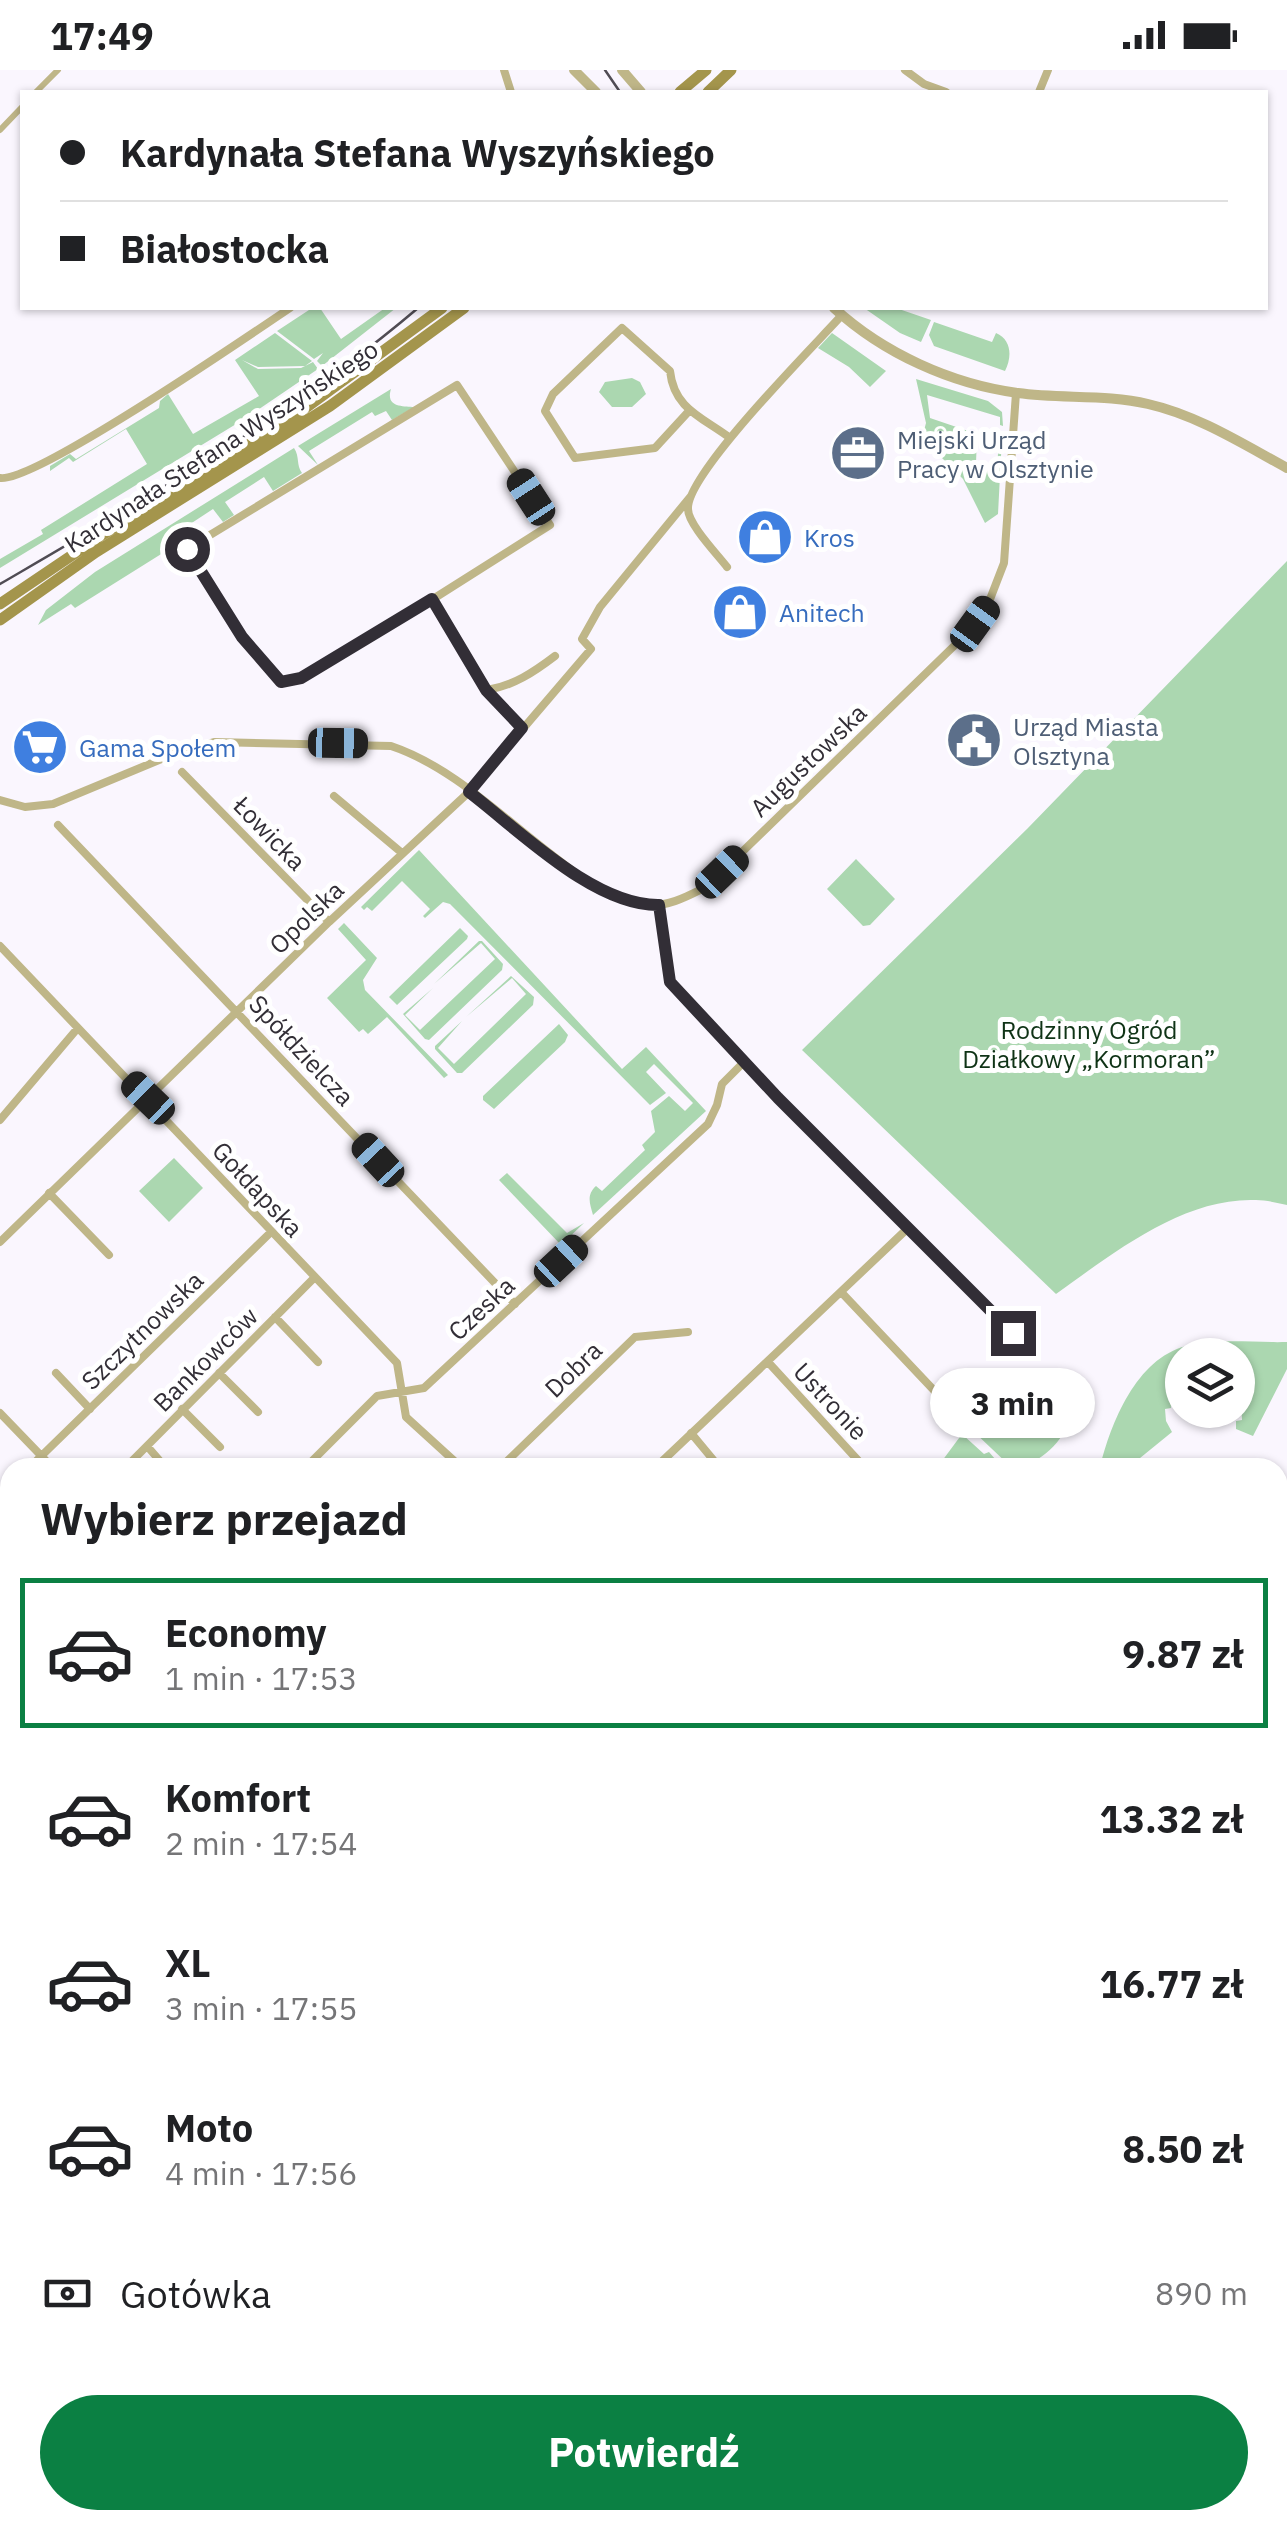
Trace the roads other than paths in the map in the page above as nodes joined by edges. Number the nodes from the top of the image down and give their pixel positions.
1 (58, 70) edge
2 (574, 70) edge
3 (622, 70) edge
4 (706, 70) edge
5 (731, 70) edge
6 (905, 70) edge
7 (38, 90) edge
8 (594, 90) edge
9 (639, 90) edge
10 (682, 90) edge
11 (710, 90) edge
12 (940, 90) edge
13 (20, 108) edge
14 (0, 130) edge
15 (287, 310) edge
16 (439, 310) edge
17 (461, 310) edge
18 (838, 311) edge
19 (1016, 393) junction
20 (689, 410) junction
21 (730, 438) junction
22 (1287, 468) edge
23 (0, 478) edge
24 (691, 496) junction
25 (727, 566) dead end
26 (432, 599) junction
27 (0, 604) edge
28 (0, 620) edge
29 (555, 656) dead end
30 (486, 690) junction
31 (522, 728) junction
32 (182, 772) dead end
33 (469, 792) junction
34 (334, 796) dead end
35 (0, 800) edge
36 (58, 824) dead end
37 (402, 853) junction
38 (659, 905) junction
39 (330, 922) junction
40 (0, 946) edge
41 (237, 1011) junction
42 (78, 1030) junction
43 (744, 1062) junction
44 (148, 1098) junction
45 (0, 1120) edge
46 (50, 1193) junction
47 (907, 1229) junction
48 (270, 1232) junction
49 (0, 1242) edge
50 (109, 1255) dead end
51 (314, 1278) junction
52 (842, 1293) junction
53 (515, 1304) junction
54 (275, 1317) junction
55 (688, 1332) dead end
56 (1013, 1333) dead end
57 (318, 1362) dead end
58 (768, 1362) junction
59 (56, 1373) dead end
60 (220, 1373) junction
61 (402, 1390) junction
62 (90, 1409) junction
63 (182, 1409) junction
64 (258, 1412) dead end
65 (0, 1413) edge
66 (959, 1423) dead end
67 (691, 1433) junction
68 (147, 1446) junction
69 (220, 1447) dead end
70 (41, 1455) junction
71 (38, 1458) edge
72 (44, 1458) edge
73 (134, 1458) edge
74 (157, 1458) edge
75 (314, 1458) edge
76 (451, 1458) edge
77 (510, 1458) edge
78 (665, 1458) edge
79 (712, 1458) edge
80 (856, 1458) edge

1 - 7 street
2 - 8 street
3 - 9 street
4 - 10 main road
5 - 11 main road
6 - 12 street
13 - 14 street
15 - 23 street
16 - 27 main road, Kardynała Stefana Wyszyńskiego
17 - 28 main road, Kardynała Stefana Wyszyńskiego
18 - 19 street
18 - 21 street
19 - 22 street
19 - 38 street, Augustowska
20 - 20 street
20 - 21 street
21 - 24 street
24 - 25 street
24 - 31 street
26 - 26 street
26 - 30 street
29 - 30 street
30 - 31 street
31 - 33 street
32 - 39 street, Łowicka
33 - 35 street
33 - 37 street, Opolska
33 - 38 street
34 - 37 street
36 - 41 street, Spółdzielcza
37 - 39 street, Opolska
38 - 43 street
39 - 41 street, Opolska
40 - 42 street, Gołdapska
41 - 44 street, Opolska
41 - 53 street, Spółdzielcza
42 - 44 street, Gołdapska
42 - 45 street
43 - 47 street
43 - 53 street, Czeska
44 - 46 street, Opolska
44 - 48 street, Gołdapska
46 - 49 street, Opolska
46 - 50 street
47 - 52 street
47 - 56 street
48 - 51 street, Gołdapska
48 - 62 street, Szczytnowska
51 - 54 street, Bankowców
51 - 61 street, Gołdapska
52 - 58 street
52 - 66 street
53 - 61 street, Czeska
54 - 57 street
54 - 60 street, Bankowców
55 - 77 street, Dobra
58 - 67 street
58 - 80 street, Ustronie
59 - 62 street
60 - 63 street, Bankowców
60 - 64 street
61 - 75 street, Czeska
61 - 76 street, Gołdapska
62 - 70 street, Szczytnowska
63 - 68 street, Bankowców
63 - 69 street
65 - 70 street
67 - 78 street
67 - 79 street
68 - 73 street, Bankowców
68 - 74 street
70 - 71 street, Szczytnowska
70 - 72 street

